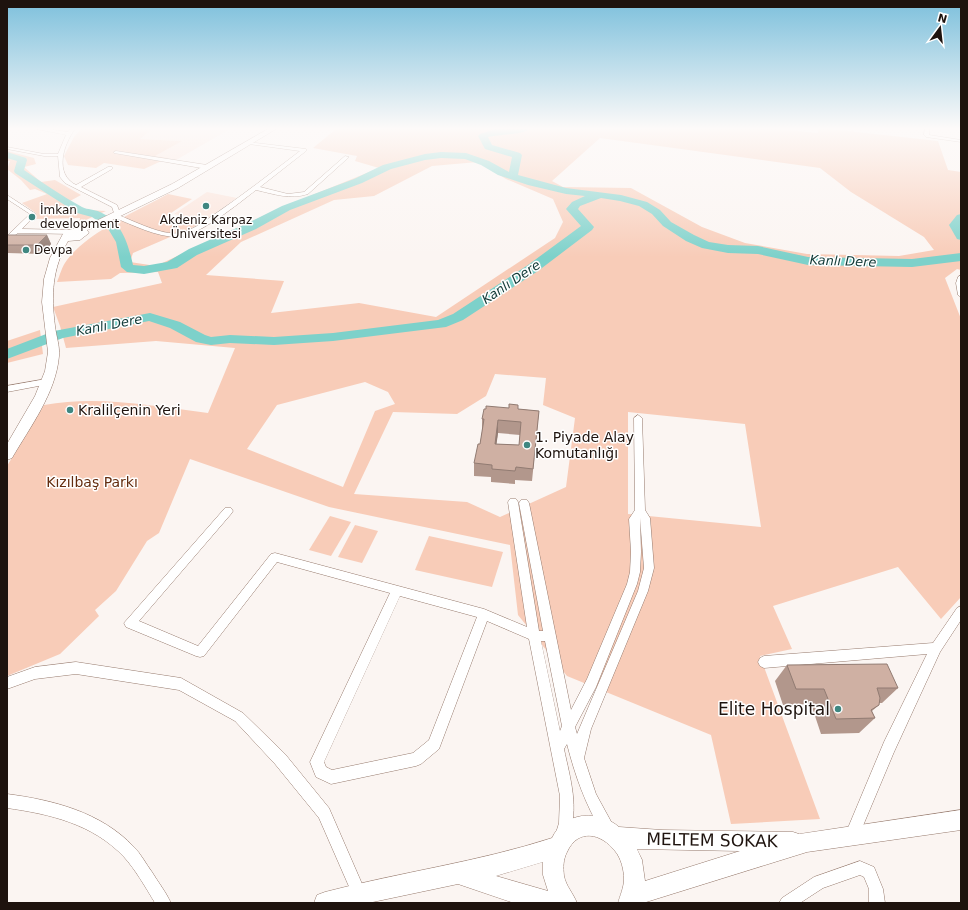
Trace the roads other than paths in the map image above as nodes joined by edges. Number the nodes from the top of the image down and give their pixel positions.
1 (62, 171) edge
2 (104, 171) edge
3 (199, 171) edge
4 (277, 171) edge
5 (331, 171) edge
6 (76, 187) junction
7 (256, 188) junction
8 (7, 198) edge
9 (116, 212) junction
10 (17, 231) junction
11 (74, 234) junction
12 (7, 239) edge
13 (58, 254) junction
14 (961, 277) edge
15 (961, 296) edge
16 (46, 382) junction
17 (7, 389) edge
18 (638, 418) dead end
19 (7, 455) edge
20 (228, 510) dead end
21 (640, 511) junction
22 (397, 590) junction
23 (961, 610) edge
24 (484, 614) junction
25 (534, 636) junction
26 (550, 636) junction
27 (936, 648) junction
28 (764, 662) dead end
29 (7, 684) edge
30 (569, 728) junction
31 (557, 749) junction
32 (578, 757) junction
33 (7, 801) edge
34 (961, 820) edge
35 (614, 834) junction
36 (852, 835) junction
37 (807, 842) junction
38 (559, 843) junction
39 (456, 873) junction
40 (358, 893) junction
41 (630, 900) edge
42 (163, 903) edge
43 (326, 903) edge
44 (552, 903) edge
45 (566, 903) edge
46 (787, 903) edge
47 (877, 903) edge

1 - 6 street
2 - 6 street
3 - 9 main road
4 - 7 street
5 - 7 street
6 - 9 street
7 - 9 street
8 - 10 street
9 - 11 main road
10 - 11 street
10 - 12 street
11 - 13 main road
11 - 13 main road
13 - 16 main road
14 - 15 street
16 - 17 street
16 - 19 main road
18 - 21 street
20 - 22 street
21 - 30 street
21 - 32 street
22 - 24 street
22 - 24 street
23 - 27 street
24 - 25 street
25 - 26 street
25 - 26 street
25 - 31 street
26 - 30 street
27 - 28 street
27 - 36 street
29 - 40 street
30 - 31 street
30 - 32 street
31 - 38 street
32 - 35 street
33 - 42 street
34 - 36 main road, MELTEM SOKAK
35 - 37 main road, MELTEM SOKAK
35 - 38 main road, MELTEM SOKAK
35 - 41 main road
36 - 37 main road, MELTEM SOKAK
37 - 41 main road, MELTEM SOKAK
38 - 39 main road
38 - 45 main road
39 - 40 main road
39 - 44 main road
40 - 43 main road
46 - 47 street

